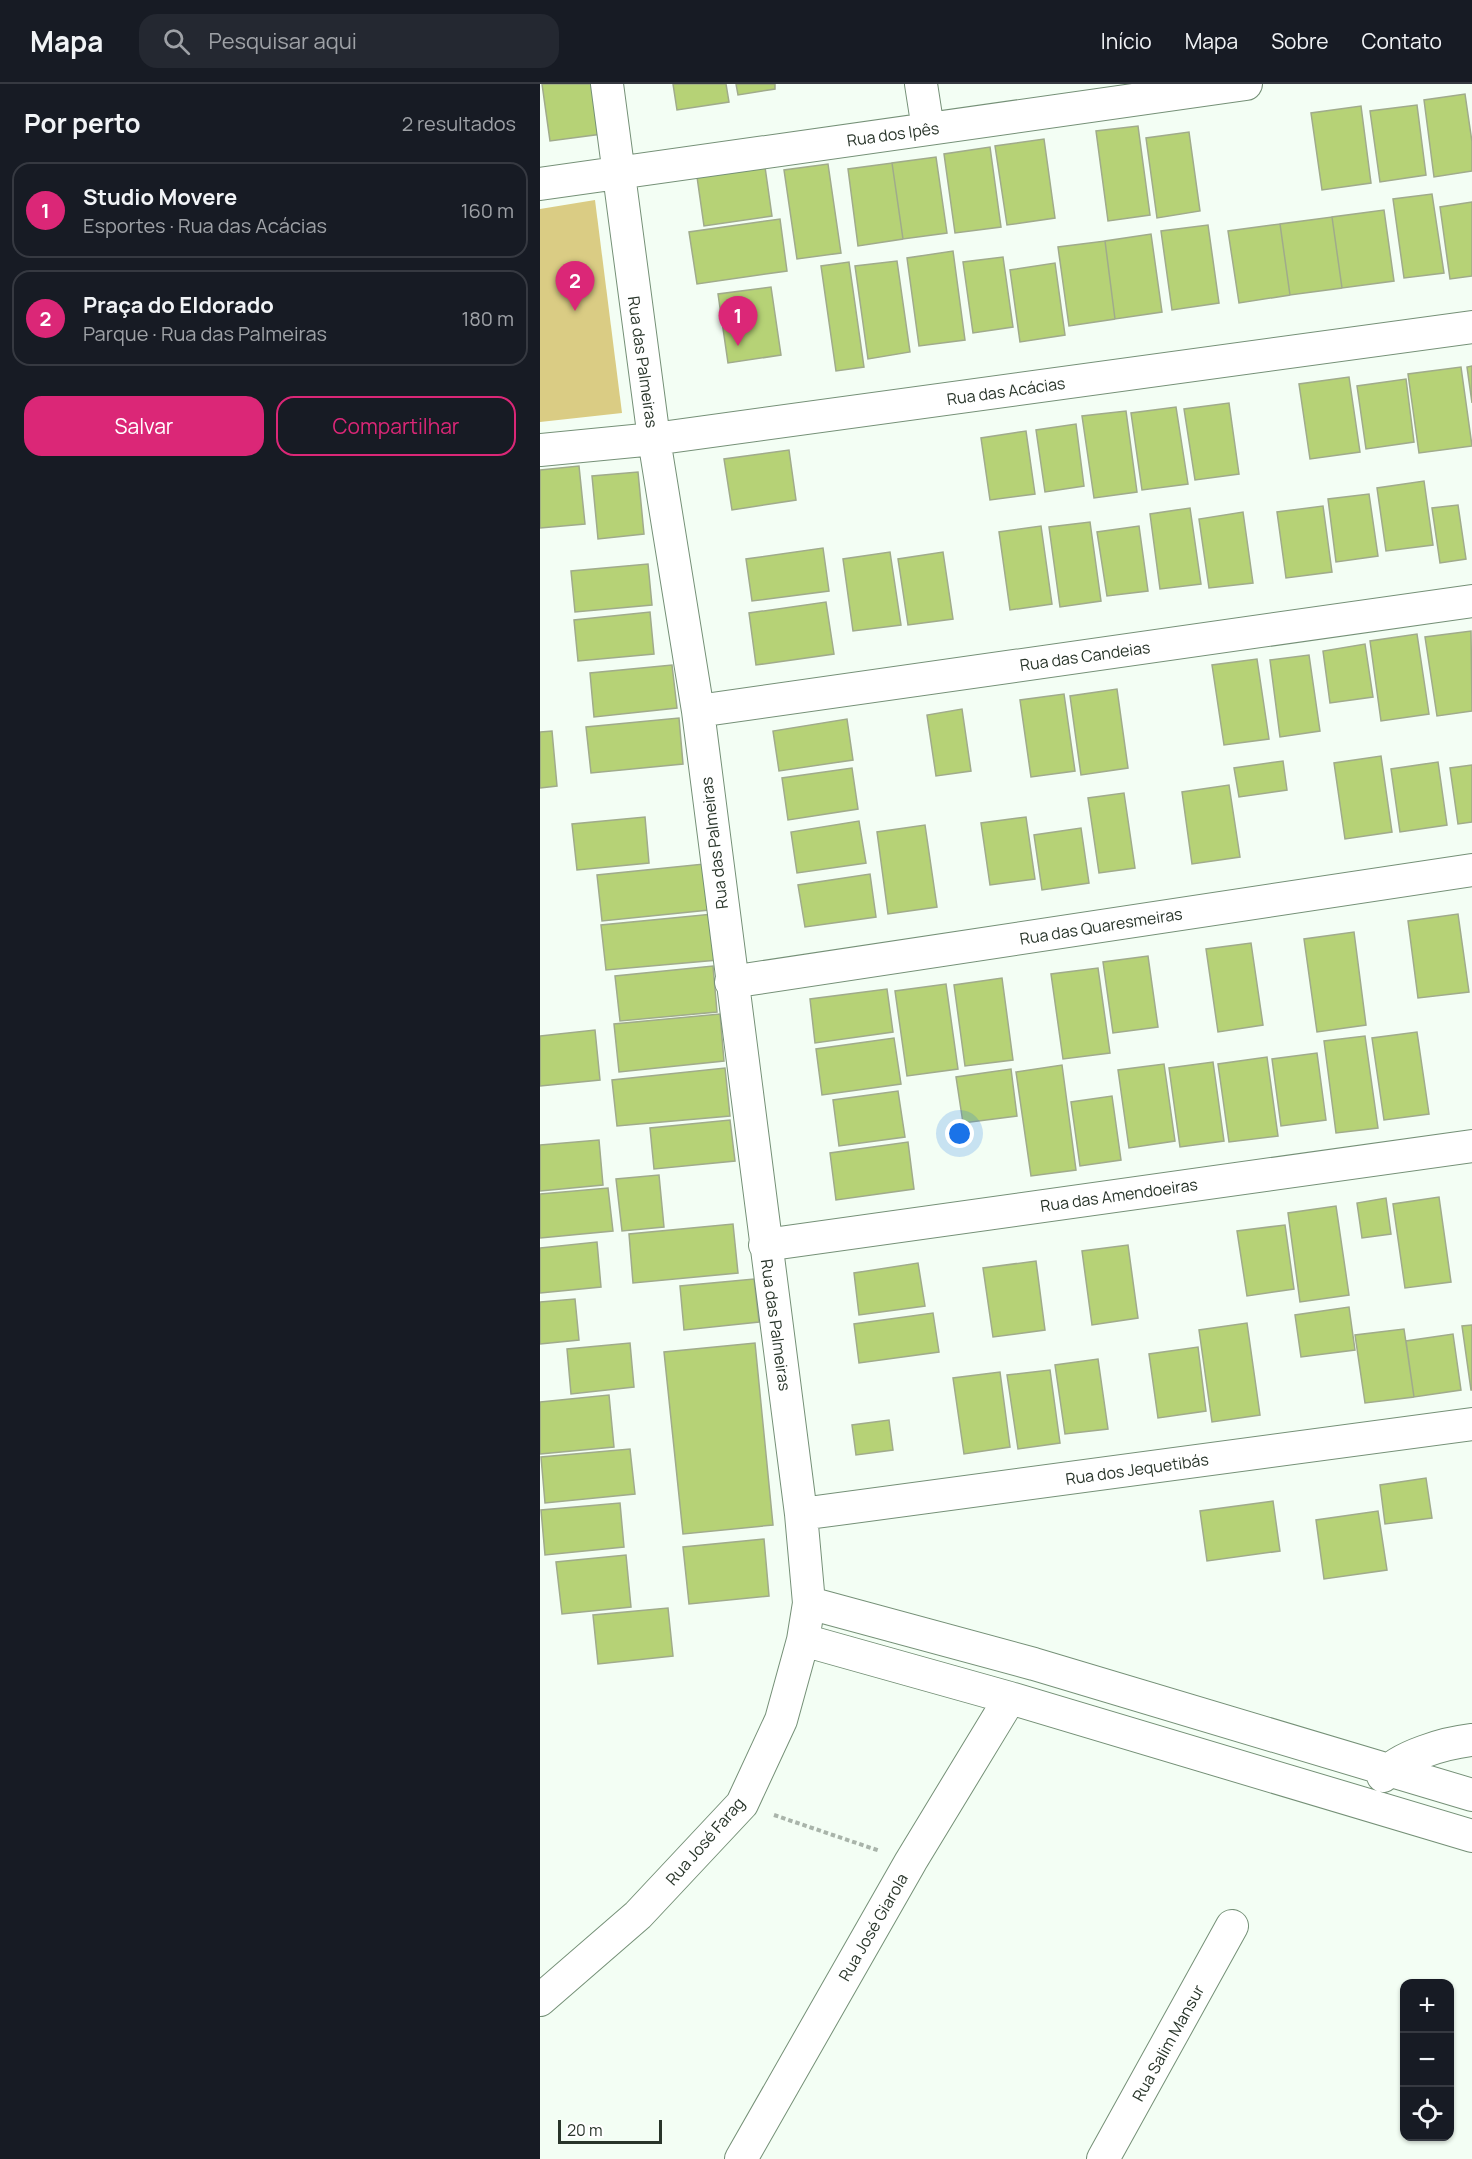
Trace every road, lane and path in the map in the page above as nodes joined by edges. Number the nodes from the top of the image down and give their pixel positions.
1 (607, 84) edge
2 (921, 84) edge
3 (1246, 84) edge
4 (1191, 88) edge
5 (928, 129) junction
6 (617, 173) junction
7 (540, 184) edge
8 (1472, 327) edge
9 (654, 439) junction
10 (540, 450) edge
11 (1472, 601) edge
12 (698, 711) junction
13 (1472, 870) edge
14 (731, 982) junction
15 (1472, 1146) edge
16 (765, 1245) junction
17 (1472, 1424) edge
18 (801, 1514) junction
19 (809, 1603) junction
20 (803, 1640) junction
21 (1010, 1698) junction
22 (1472, 1740) edge
23 (1389, 1769) junction
24 (1472, 1795) edge
25 (1363, 1802) junction
26 (742, 1804) junction
27 (1472, 1836) edge
28 (911, 1862) junction
29 (1232, 1926) dead end
30 (540, 2000) edge
31 (741, 2159) edge
32 (1103, 2159) edge

1 - 6 street, Rua das Palmeiras
2 - 5 street
3 - 4 street, Rua dos Ipês
4 - 5 street, Rua dos Ipês
5 - 6 street, Rua dos Ipês
6 - 7 street, Rua dos Ipês
6 - 9 street, Rua das Palmeiras
8 - 9 street, Rua das Acácias
9 - 10 street, Rua das Acácias
9 - 12 street, Rua das Palmeiras
11 - 12 street, Rua das Candeias
12 - 14 street, Rua das Palmeiras
13 - 14 street, Rua das Quaresmeiras
14 - 16 street, Rua das Palmeiras
15 - 16 street, Rua das Amendoeiras
16 - 18 street, Rua das Palmeiras
17 - 18 street, Rua dos Jequetibás
18 - 19 street, Rua das Palmeiras
19 - 20 street, Rua José Farag
19 - 23 street
20 - 21 street
20 - 26 street, Rua José Farag
21 - 25 street
21 - 28 street, Rua José Giarola
22 - 23 street
23 - 24 street
23 - 25 street
25 - 27 street
26 - 28 path
26 - 30 street, Rua José Farag
28 - 31 street, Rua José Giarola
29 - 32 street, Rua Salim Mansur

